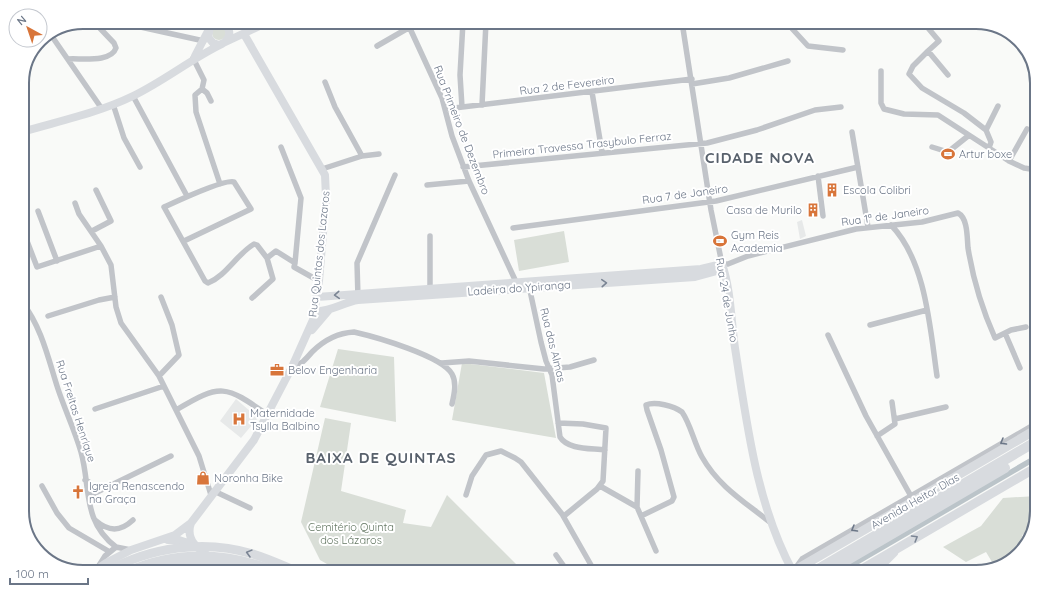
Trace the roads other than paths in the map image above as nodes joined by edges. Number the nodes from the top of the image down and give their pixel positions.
1 (101, 29) edge
2 (150, 29) edge
3 (208, 29) edge
4 (209, 29) edge
5 (227, 29) edge
6 (233, 29) edge
7 (254, 29) edge
8 (403, 29) edge
9 (411, 29) edge
10 (463, 29) edge
11 (486, 29) edge
12 (683, 29) edge
13 (792, 29) edge
14 (929, 29) edge
15 (244, 34) junction
16 (53, 38) edge
17 (204, 41) junction
18 (224, 43) junction
19 (377, 46) dead end
20 (843, 50) dead end
21 (928, 51) junction
22 (68, 59) junction
23 (195, 61) junction
24 (788, 61) dead end
25 (881, 71) dead end
26 (948, 75) dead end
27 (325, 82) dead end
28 (692, 82) junction
29 (202, 89) junction
30 (592, 92) junction
31 (133, 96) junction
32 (211, 101) dead end
33 (113, 104) junction
34 (482, 105) junction
35 (998, 106) dead end
36 (462, 107) junction
37 (841, 107) dead end
38 (102, 109) junction
39 (446, 109) junction
40 (1027, 129) dead end
41 (29, 130) edge
42 (986, 130) junction
43 (852, 132) dead end
44 (968, 136) junction
45 (702, 143) junction
46 (281, 147) dead end
47 (932, 147) dead end
48 (989, 148) junction
49 (602, 152) junction
50 (379, 154) dead end
51 (362, 156) junction
52 (1009, 162) junction
53 (140, 167) dead end
54 (463, 167) junction
55 (858, 167) junction
56 (322, 169) junction
57 (1030, 169) edge
58 (395, 175) dead end
59 (818, 176) junction
60 (469, 181) junction
61 (220, 184) junction
62 (427, 185) dead end
63 (96, 190) dead end
64 (187, 196) junction
65 (75, 202) dead end
66 (710, 202) junction
67 (38, 211) dead end
68 (824, 216) dead end
69 (891, 226) junction
70 (868, 227) junction
71 (513, 228) dead end
72 (92, 232) junction
73 (430, 236) dead end
74 (184, 241) junction
75 (29, 246) edge
76 (101, 246) junction
77 (267, 258) junction
78 (57, 261) junction
79 (295, 263) junction
80 (724, 265) junction
81 (318, 281) junction
82 (529, 284) junction
83 (517, 285) junction
84 (430, 291) junction
85 (115, 297) junction
86 (161, 297) dead end
87 (317, 297) junction
88 (358, 297) junction
89 (252, 298) dead end
90 (330, 310) junction
91 (927, 310) junction
92 (315, 311) junction
93 (29, 312) edge
94 (48, 316) dead end
95 (870, 325) dead end
96 (1026, 327) dead end
97 (1005, 333) junction
98 (828, 335) dead end
99 (307, 337) junction
100 (594, 360) dead end
101 (442, 363) junction
102 (292, 367) junction
103 (550, 368) junction
104 (1020, 368) dead end
105 (159, 376) junction
106 (937, 376) dead end
107 (164, 386) junction
108 (892, 402) dead end
109 (452, 404) dead end
110 (946, 407) dead end
111 (95, 409) dead end
112 (176, 410) junction
113 (268, 415) junction
114 (895, 419) junction
115 (558, 423) junction
116 (1030, 427) edge
117 (1030, 433) edge
118 (877, 436) junction
119 (1030, 445) edge
120 (605, 450) junction
121 (1030, 453) edge
122 (171, 456) dead end
123 (638, 471) dead end
124 (1030, 471) edge
125 (85, 480) junction
126 (42, 486) dead end
127 (600, 486) junction
128 (212, 493) junction
129 (466, 495) dead end
130 (913, 499) junction
131 (637, 507) junction
132 (250, 508) dead end
133 (564, 516) junction
134 (641, 516) junction
135 (93, 518) junction
136 (133, 520) dead end
137 (191, 523) junction
138 (771, 524) junction
139 (162, 540) junction
140 (194, 545) junction
141 (116, 547) junction
142 (899, 547) junction
143 (135, 549) junction
144 (656, 551) dead end
145 (110, 552) junction
146 (556, 555) dead end
147 (99, 565) edge
148 (105, 565) edge
149 (120, 565) edge
150 (134, 565) edge
151 (145, 565) edge
152 (192, 565) edge
153 (216, 565) edge
154 (221, 565) edge
155 (256, 565) edge
156 (281, 565) edge
157 (563, 565) edge
158 (592, 565) edge
159 (789, 565) edge
160 (804, 565) edge
161 (825, 565) edge
162 (839, 565) edge
163 (869, 565) edge
164 (882, 565) edge

1 - 22 street
2 - 17 street
3 - 17 main road
4 - 18 main road
5 - 18 main road
6 - 15 main road
7 - 15 main road
8 - 19 street
9 - 39 street, Rua Primeiro de Dezembro
10 - 36 street
11 - 34 street
12 - 28 street, Rua 24 de Junho
13 - 20 street
14 - 21 street
15 - 18 main road
15 - 56 main road, Rua Quintas dos Lazaros
16 - 22 street
17 - 23 main road
18 - 23 main road
21 - 26 street
21 - 42 street
22 - 38 street
23 - 29 street
23 - 31 main road
24 - 28 street, Rua 2 de Fevereiro
25 - 44 street
27 - 51 street
28 - 30 street, Rua 2 de Fevereiro
28 - 45 street, Rua 24 de Junho
29 - 32 street
29 - 61 street
30 - 34 street, Rua 2 de Fevereiro
30 - 49 street
31 - 33 main road
31 - 64 street
33 - 38 main road
33 - 53 street
34 - 36 street, Rua 2 de Fevereiro
35 - 42 street
36 - 39 street, Rua 2 de Fevereiro
37 - 45 street, Primeira Travessa Trasybulo Ferraz
38 - 41 main road
39 - 54 street, Rua Primeiro de Dezembro
40 - 52 street
42 - 48 street
43 - 55 street
44 - 47 street
44 - 48 street
45 - 49 street, Primeira Travessa Trasybulo Ferraz
45 - 66 street, Rua 24 de Junho
46 - 79 street
48 - 52 street
49 - 54 street, Primeira Travessa Trasybulo Ferraz
50 - 51 street
51 - 56 street
52 - 57 street
54 - 60 street, Rua Primeiro de Dezembro
55 - 59 street, Rua 7 de Janeiro
55 - 70 street
56 - 81 main road, Rua Quintas dos Lazaros
58 - 88 street
59 - 66 street, Rua 7 de Janeiro
59 - 68 street
60 - 62 street
60 - 83 street, Rua Primeiro de Dezembro
61 - 64 street
61 - 74 street
63 - 72 street
64 - 74 street
65 - 72 street
66 - 71 street, Rua 7 de Janeiro
66 - 80 street, Rua 24 de Junho
67 - 78 street
69 - 70 street, Rua 1ª de Janeiro
69 - 91 street
69 - 97 street, Rua 1ª de Janeiro
70 - 80 street, Rua 1ª de Janeiro
72 - 76 street
73 - 84 street
74 - 77 street
75 - 78 street
76 - 78 street
76 - 85 street
77 - 79 street
77 - 89 street
79 - 81 street
80 - 82 main road, Ladeira do Ypiranga
80 - 138 main road, Rua 24 de Junho
81 - 87 main road, Rua Quintas dos Lazaros
82 - 83 main road, Ladeira do Ypiranga
82 - 103 street, Rua das Almas
83 - 84 main road, Ladeira do Ypiranga
84 - 88 main road, Ladeira do Ypiranga
85 - 94 street
85 - 105 street
86 - 105 street
88 -> 87 main road, Ladeira do Ypiranga
87 - 92 main road, Rua Quintas dos Lazaros
88 - 90 main road, Ladeira do Ypiranga
90 - 92 main road, Ladeira do Ypiranga
90 - 99 main road
91 - 95 street
91 - 106 street
92 - 99 main road, Rua Quintas dos Lazaros
93 - 125 street, Rua Freitas Henrique
96 - 97 street
97 - 104 street
98 - 118 street
99 - 102 main road, Rua Quintas dos Lazaros
100 - 103 street
101 - 102 street
101 - 103 street
101 - 109 street
102 - 113 main road, Rua Quintas dos Lazaros
103 - 115 street, Rua das Almas
105 - 107 street
107 - 111 street
107 - 112 street
108 - 114 street
110 - 114 street
112 - 113 street
112 - 128 street
113 - 128 main road, Rua Quintas dos Lazaros
114 - 118 street
115 - 120 street, Rua das Almas
115 - 120 street
116 -> 130 street
117 - 130 main road, Avenida Heitor Dias
118 - 130 street
119 - 161 highway
120 - 127 street
121 - 162 highway
122 - 125 street
123 - 131 street
142 -> 124 main road
125 - 135 street, Rua Freitas Henrique
126 - 145 street
127 - 131 street
127 - 133 street
128 - 132 street
128 - 137 main road, Rua Quintas dos Lazaros
129 - 133 street
130 -> 160 main road, Avenida Heitor Dias
131 - 134 street
133 - 158 street
134 - 138 street
134 - 144 street
135 - 136 street
135 - 141 street, Rua Freitas Henrique
137 - 139 main road, Rua Quintas dos Lazaros
137 - 140 main road
138 - 159 main road, Rua 24 de Junho
139 - 140 main road
139 - 143 main road, Rua Quintas dos Lazaros
140 - 154 main road
141 - 143 street
141 - 145 street
142 - 163 main road
142 - 164 main road
143 - 148 main road, Rua Quintas dos Lazaros
143 - 150 main road
145 - 147 street
146 - 157 street
156 -> 149 main road
151 - 155 highway
152 - 153 highway

